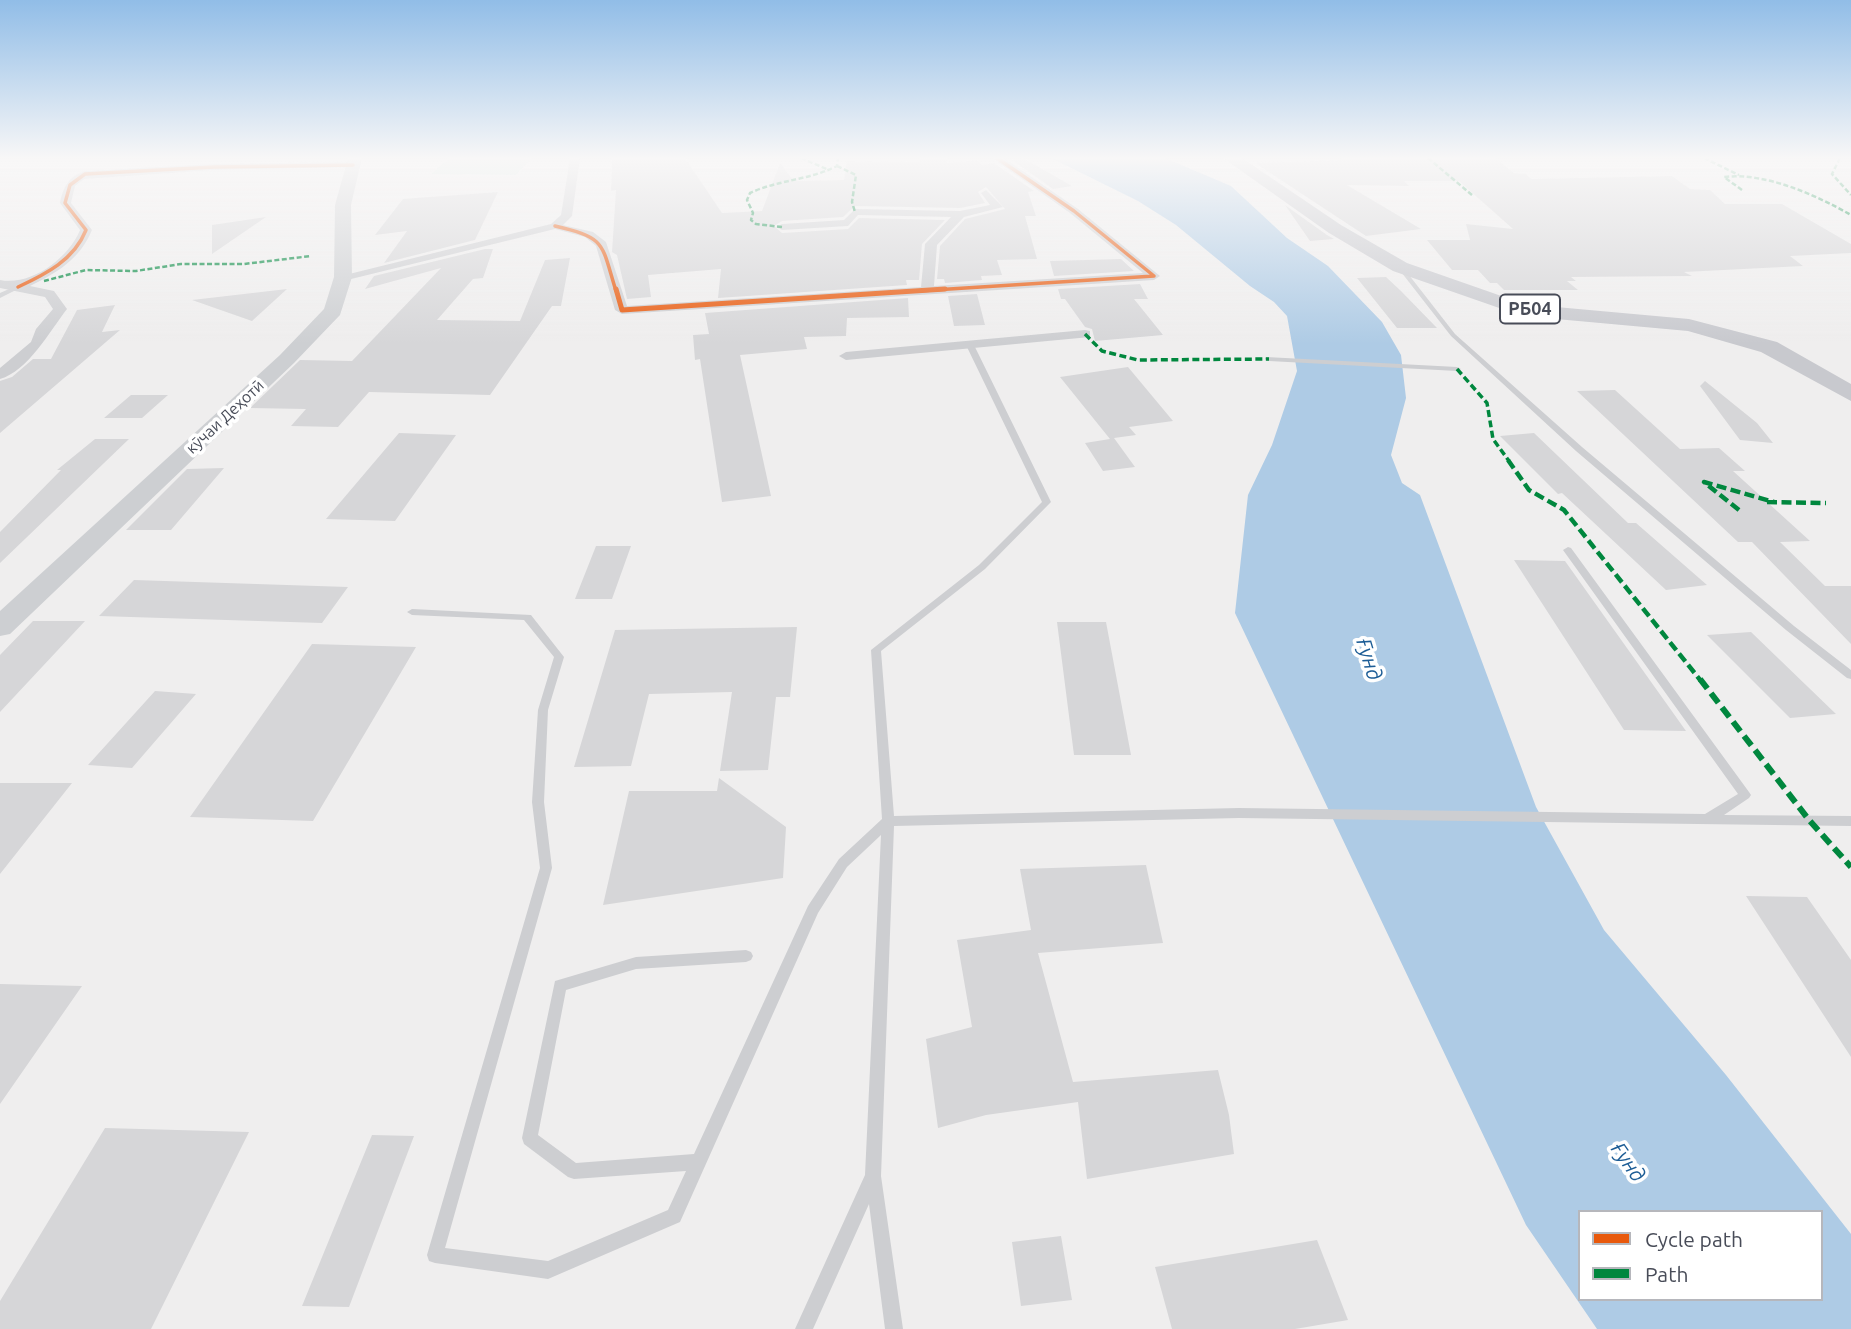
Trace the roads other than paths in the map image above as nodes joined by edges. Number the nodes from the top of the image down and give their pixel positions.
1 (78, 220) edge
2 (343, 220) edge
3 (562, 220) edge
4 (850, 220) edge
5 (954, 220) edge
6 (1085, 220) edge
7 (1321, 220) edge
8 (555, 226) junction
9 (782, 227) dead end
10 (1400, 267) junction
11 (343, 277) junction
12 (0, 284) edge
13 (18, 287) junction
14 (927, 292) junction
15 (0, 296) edge
16 (1085, 334) dead end
17 (970, 345) junction
18 (846, 356) dead end
19 (1269, 359) dead end
20 (1457, 369) dead end
21 (0, 374) edge
22 (1851, 394) edge
23 (1568, 550) dead end
24 (412, 612) dead end
25 (0, 626) edge
26 (1851, 675) edge
27 (1707, 819) junction
28 (888, 821) junction
29 (1851, 821) edge
30 (746, 956) dead end
31 (699, 1162) junction
32 (873, 1176) junction
33 (804, 1329) edge
34 (894, 1329) edge

1 - 13 street
2 - 11 main road, кӯчаи Деҳотӣ
3 - 8 street
4 - 9 street
5 - 14 street
6 - 14 street
7 - 10 main road, РБ04
8 - 11 street
8 - 14 street
10 - 22 main road, РБ04
10 - 26 lane
11 - 25 main road, кӯчаи Деҳотӣ
12 - 13 street
13 - 15 lane
13 - 21 street
16 - 17 street
17 - 18 street
17 - 28 lane
19 - 20 lane
23 - 27 lane
24 - 31 lane
27 - 28 lane
27 - 29 lane
28 - 31 lane
28 - 32 lane
30 - 31 lane
32 - 33 lane
32 - 34 lane

